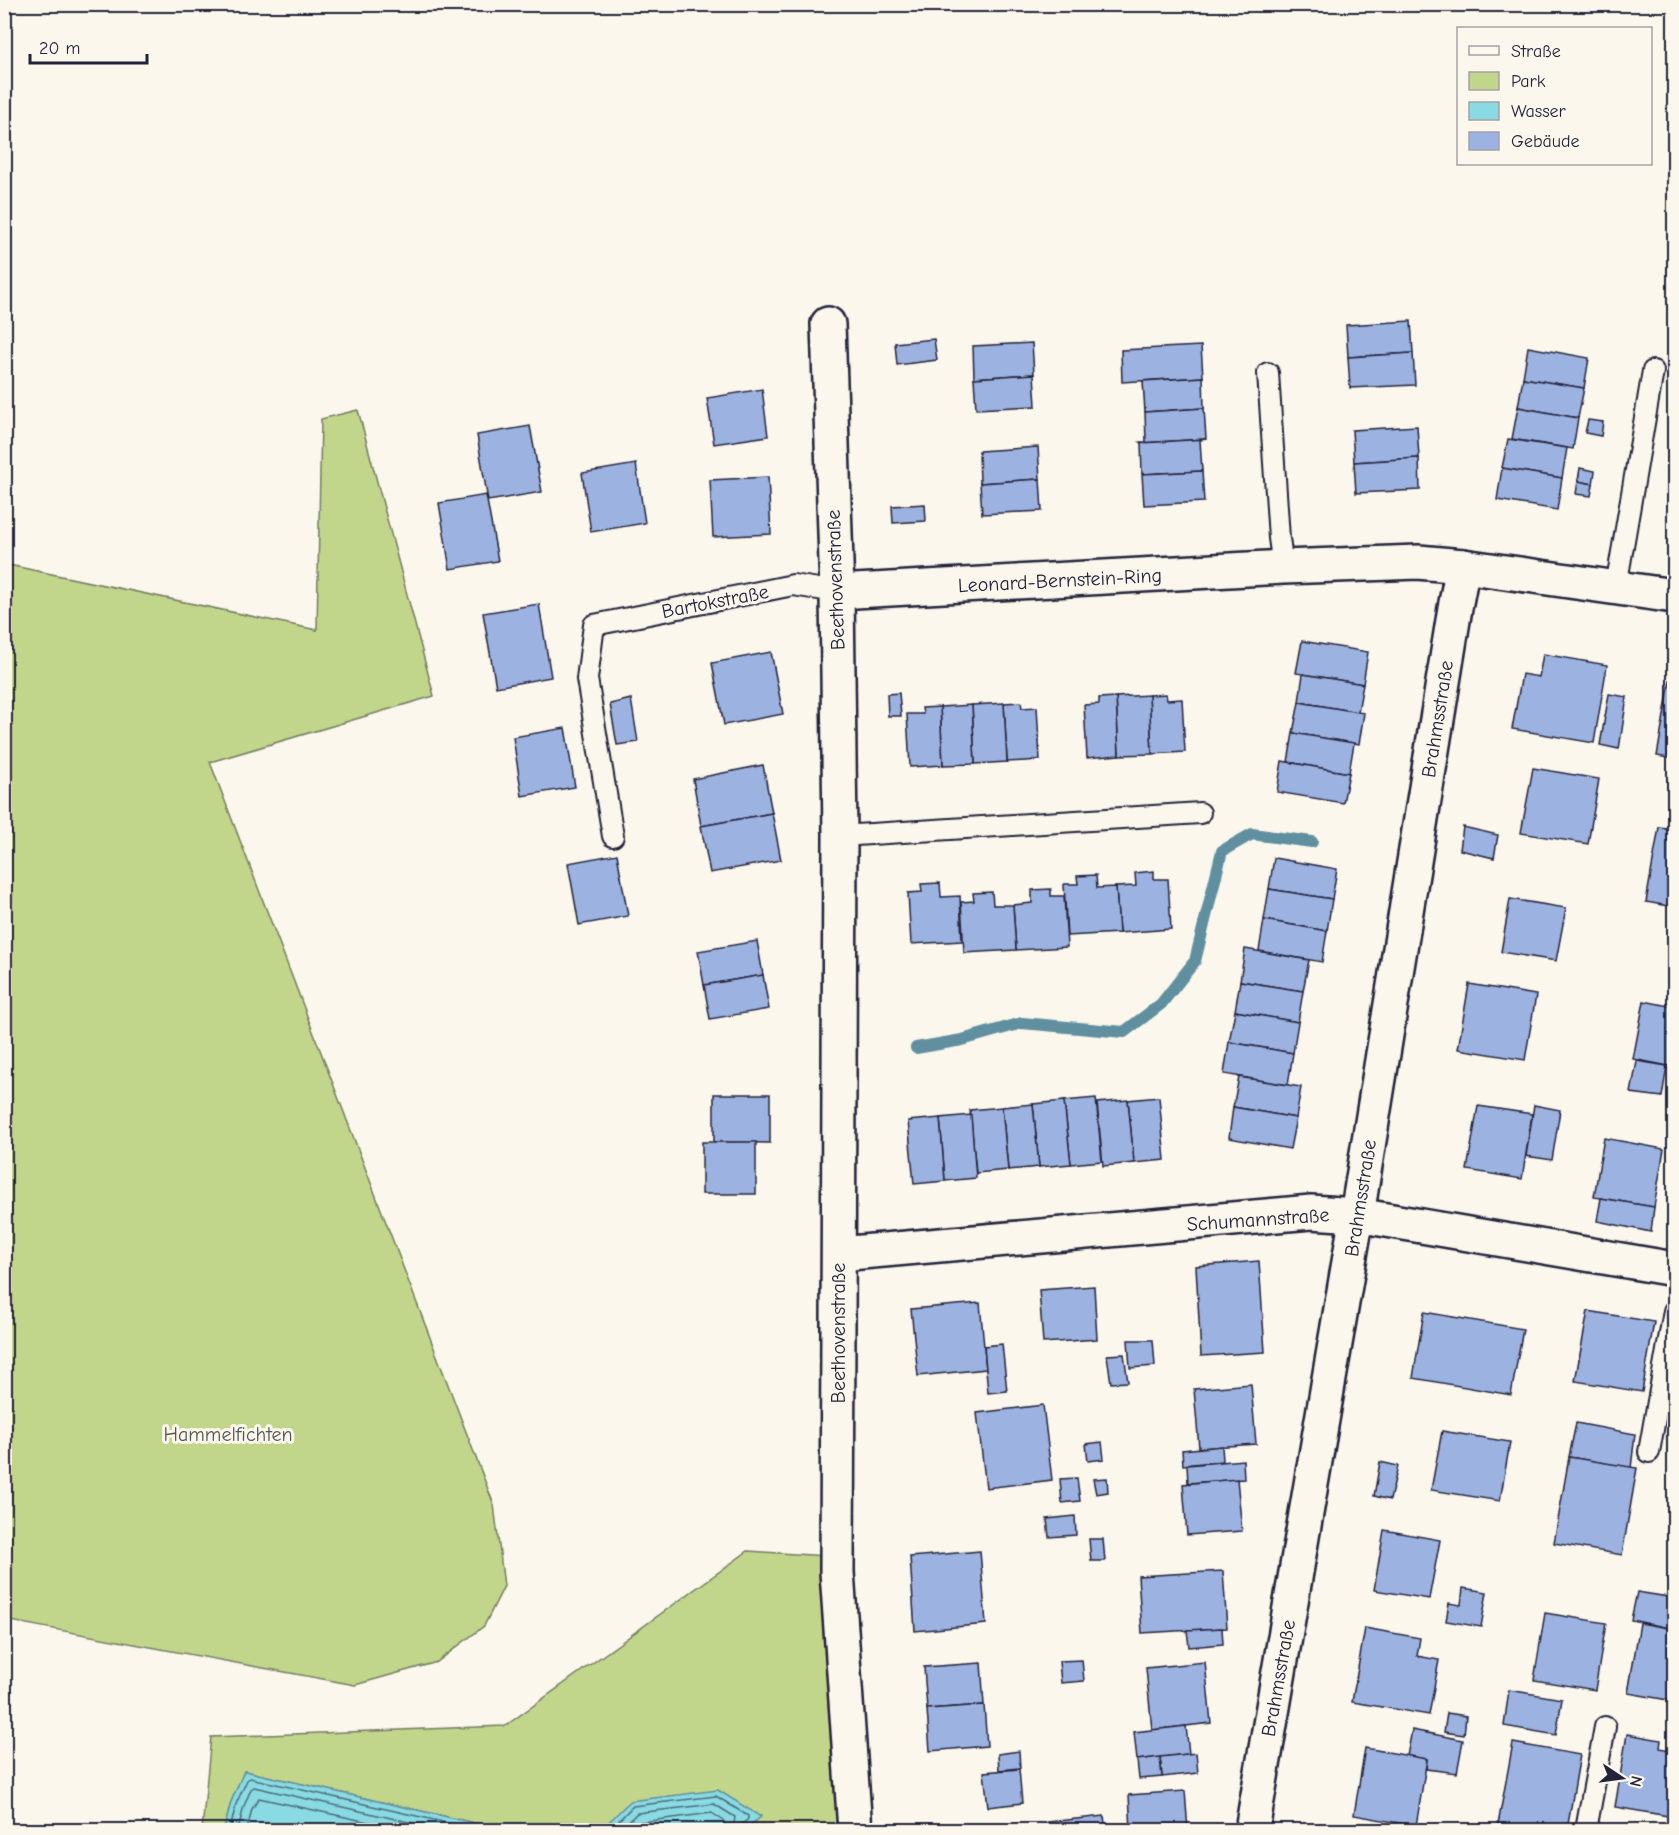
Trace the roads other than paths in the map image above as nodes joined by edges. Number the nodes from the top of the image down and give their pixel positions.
1 (828, 324) dead end
2 (1653, 371) dead end
3 (1268, 373) dead end
4 (1463, 566) junction
5 (1283, 567) junction
6 (1616, 586) junction
7 (837, 592) junction
8 (1674, 596) edge
9 (1200, 813) dead end
10 (613, 836) dead end
11 (840, 836) junction
12 (1357, 1215) junction
13 (839, 1254) junction
14 (1674, 1269) edge
15 (1674, 1311) edge
16 (1649, 1452) dead end
17 (1605, 1727) dead end
18 (855, 1830) edge
19 (1252, 1830) edge
20 (1586, 1830) edge

1 - 7 street, Beethovenstraße
2 - 6 lane
3 - 5 lane
4 - 5 street, Leonard-Bernstein-Ring
4 - 6 street, Leonard-Bernstein-Ring
4 - 12 street, Brahmsstraße
5 - 7 street, Leonard-Bernstein-Ring
6 - 8 street, Leonard-Bernstein-Ring
7 - 10 lane, Bartokstraße
7 - 11 street, Beethovenstraße
9 - 11 lane
11 - 13 street, Beethovenstraße
12 - 13 street, Schumannstraße
12 - 14 street, Schumannstraße
12 - 19 street, Brahmsstraße
13 - 18 street, Beethovenstraße
15 - 16 lane
17 - 20 lane

